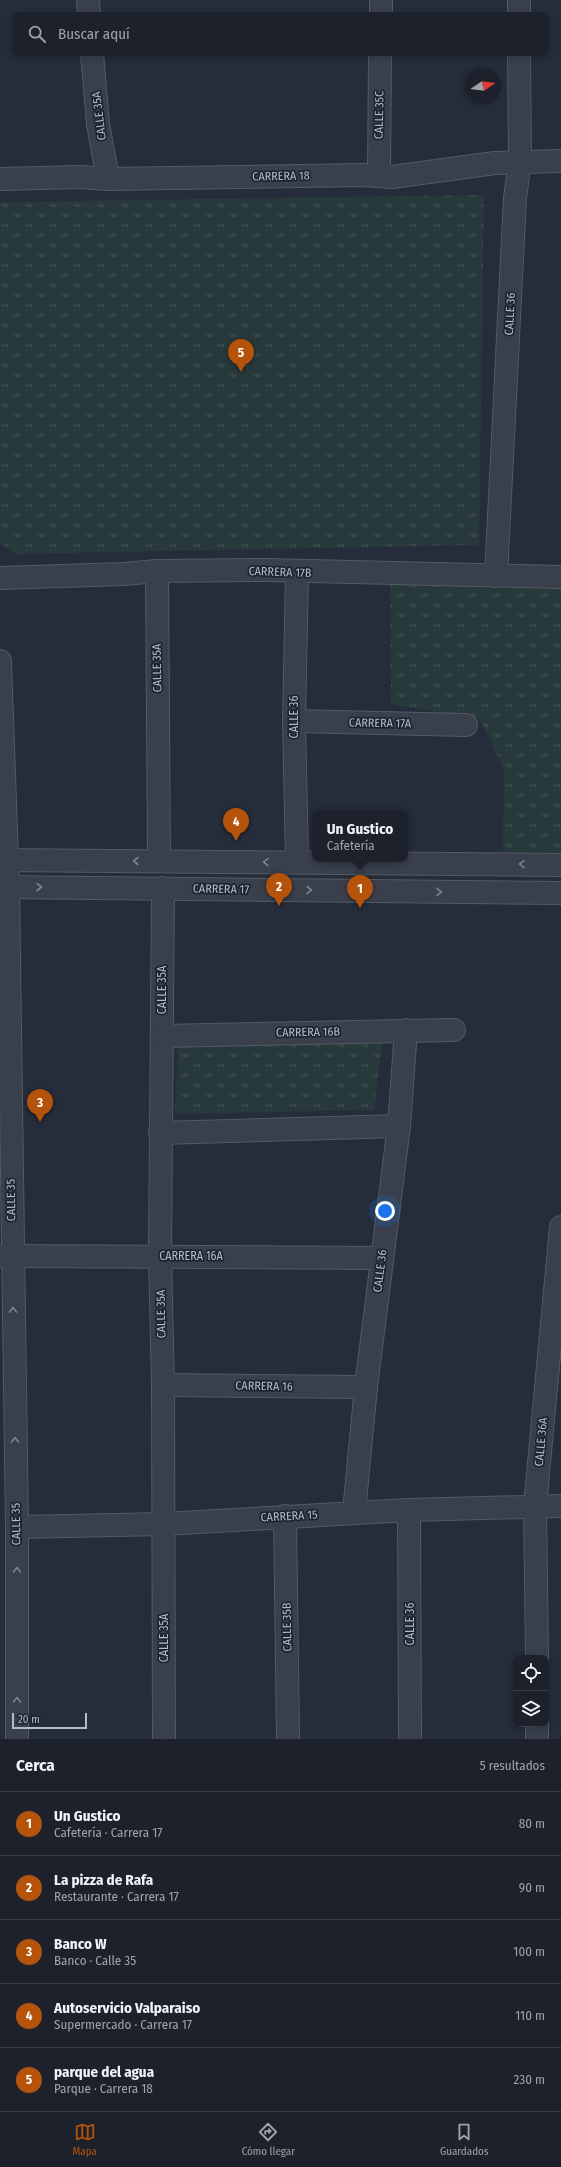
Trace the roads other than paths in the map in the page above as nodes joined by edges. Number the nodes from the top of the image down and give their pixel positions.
1 (88, 0) edge
2 (381, 0) edge
3 (519, 0) edge
4 (89, 12) edge
5 (381, 12) edge
6 (519, 12) edge
7 (92, 56) edge
8 (380, 56) edge
9 (519, 56) edge
10 (561, 160) edge
11 (520, 161) junction
12 (379, 176) junction
13 (0, 179) edge
14 (108, 179) junction
15 (157, 571) junction
16 (297, 572) junction
17 (496, 576) junction
18 (561, 577) edge
19 (0, 578) edge
20 (0, 661) edge
21 (294, 721) junction
22 (466, 725) dead end
23 (4, 860) edge
24 (159, 861) junction
25 (297, 862) junction
26 (561, 864) edge
27 (4, 887) edge
28 (163, 888) junction
29 (561, 893) edge
30 (406, 1030) junction
31 (454, 1030) dead end
32 (162, 1036) junction
33 (399, 1126) junction
34 (160, 1133) junction
35 (561, 1227) edge
36 (160, 1256) junction
37 (6, 1257) edge
38 (382, 1258) junction
39 (163, 1385) junction
40 (366, 1387) junction
41 (535, 1506) junction
42 (561, 1506) edge
43 (409, 1510) junction
44 (354, 1512) junction
45 (285, 1516) junction
46 (164, 1524) junction
47 (17, 1527) junction
48 (536, 1655) edge
49 (537, 1727) edge
50 (17, 1739) edge
51 (164, 1739) edge
52 (288, 1739) edge
53 (410, 1739) edge
54 (537, 1739) edge

1 - 4 street
2 - 5 street
3 - 6 street
7 - 14 street, CALLE 35A
8 - 12 street, CALLE 35C
9 - 11 street, CALLE 36
10 - 11 street, CARRERA 18
11 - 12 street, CARRERA 18
11 - 17 street, CALLE 36
12 - 14 street, CARRERA 18
13 - 14 street, CARRERA 18
15 - 16 street, CARRERA 17B
15 - 19 street, CARRERA 17B
15 - 24 street, CALLE 35A
16 - 17 street, CARRERA 17B
16 - 21 street, CALLE 36
17 - 18 street, CARRERA 17B
20 - 23 street, CALLE 35
21 - 22 street, CARRERA 17A
21 - 25 street, CALLE 36
24 -> 23 street
23 - 27 street, CALLE 35
25 -> 24 street
26 -> 25 street
27 -> 28 street, CARRERA 17
27 - 37 street, CALLE 35
28 -> 29 street, CARRERA 17
28 - 32 street, CALLE 35A
30 - 31 street, CARRERA 16B
30 - 32 street, CARRERA 16B
30 - 33 street, CALLE 36
32 - 34 street, CALLE 35A
33 - 34 street
33 - 38 street, CALLE 36
34 - 36 street, CALLE 35A
35 - 41 street, CALLE 36A
36 - 37 street, CARRERA 16A
36 - 38 street, CARRERA 16A
36 - 39 street, CALLE 35A
47 -> 37 street, CALLE 35
38 - 40 street, CALLE 36
39 - 40 street, CARRERA 16
39 - 46 street, CALLE 35A
40 - 44 street, CALLE 36
41 - 42 street, CARRERA 15
41 - 43 street, CARRERA 15
41 - 48 street, CALLE 36A
43 - 44 street, CARRERA 15
43 - 53 street, CALLE 36
44 - 45 street, CARRERA 15
45 - 46 street, CARRERA 15
45 - 52 street, CALLE 35B
46 - 47 street, CARRERA 15
46 - 51 street, CALLE 35A
50 -> 47 street, CALLE 35
49 - 54 street

